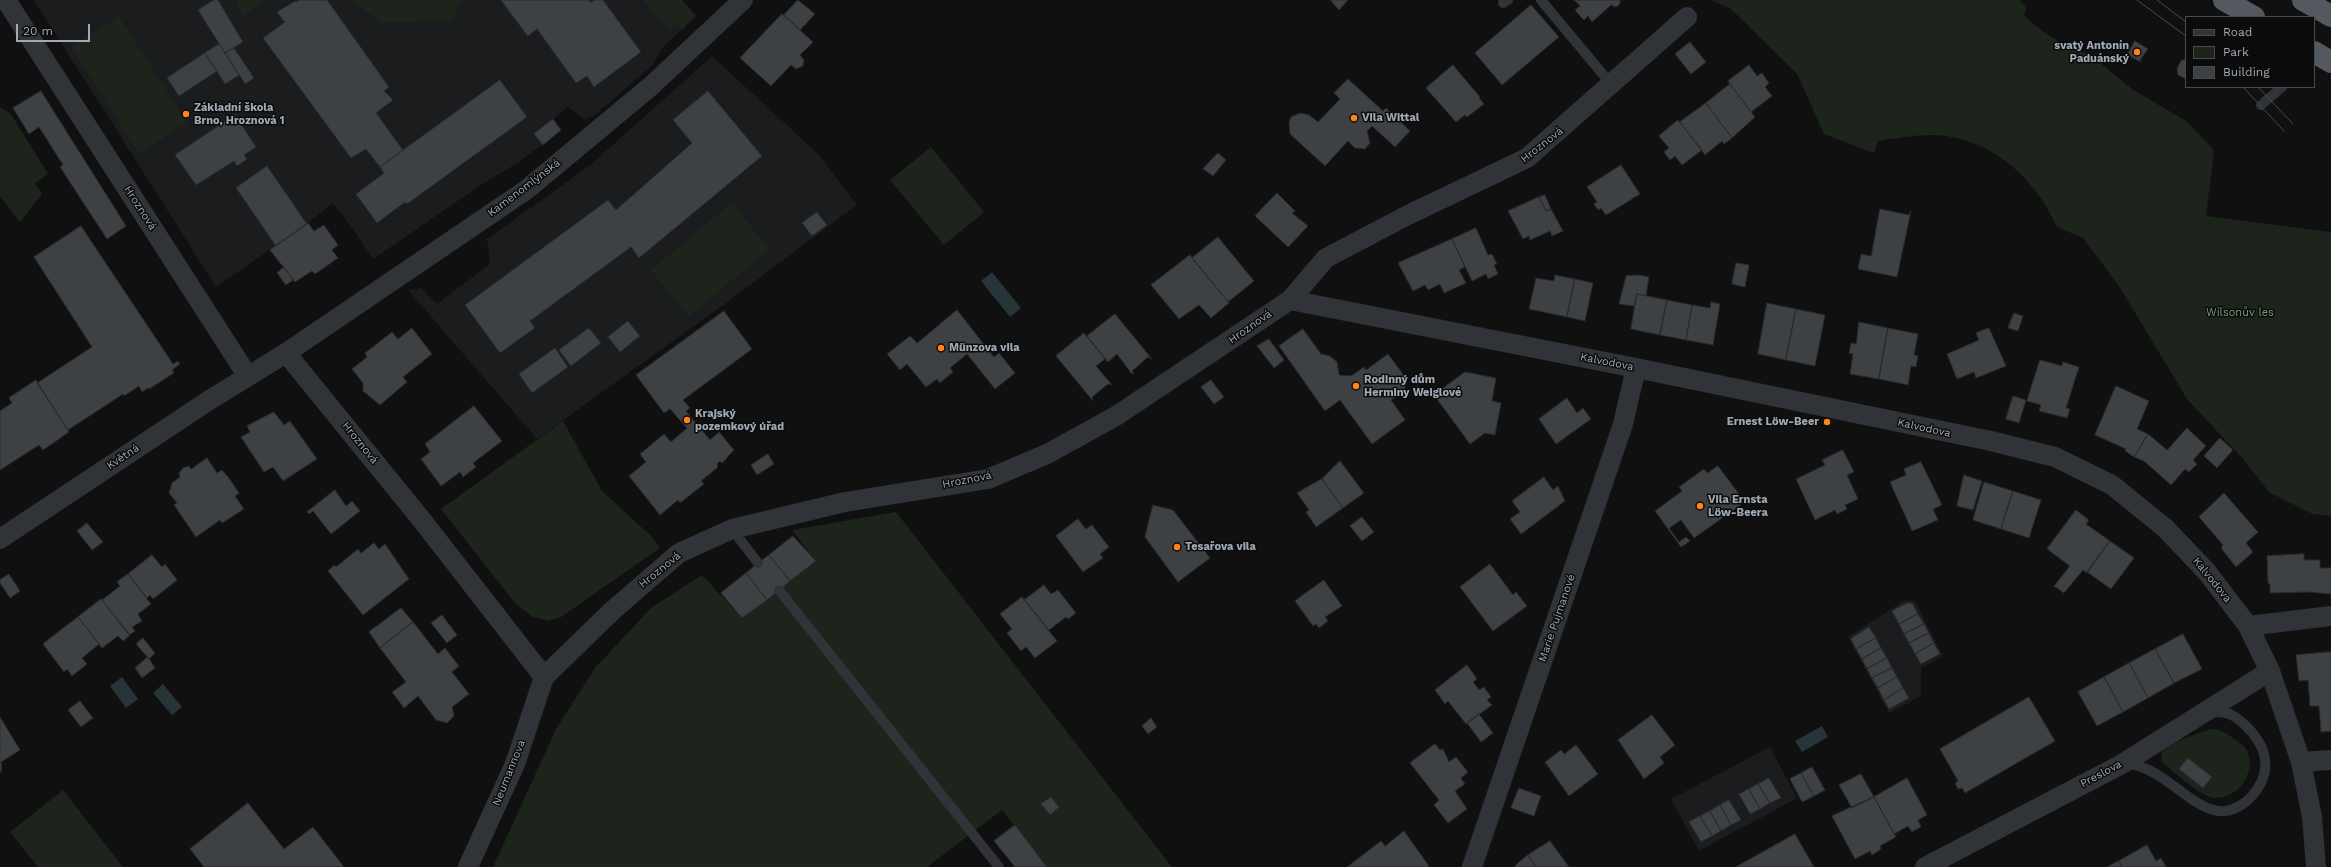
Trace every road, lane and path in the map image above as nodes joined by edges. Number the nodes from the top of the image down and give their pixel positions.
1 (6, 0) edge
2 (743, 0) edge
3 (1541, 0) edge
4 (2224, 0) edge
5 (2303, 0) edge
6 (2252, 16) edge
7 (2331, 16) edge
8 (1687, 17) dead end
9 (2315, 53) edge
10 (2331, 62) edge
11 (1611, 84) junction
12 (2281, 88) edge
13 (2261, 105) dead end
14 (1290, 300) junction
15 (286, 353) junction
16 (1636, 368) junction
17 (247, 375) junction
18 (732, 529) junction
19 (0, 539) edge
20 (758, 563) dead end
21 (779, 590) dead end
22 (2331, 616) edge
23 (2248, 626) junction
24 (2270, 671) junction
25 (544, 677) junction
26 (2205, 712) junction
27 (2331, 760) edge
28 (2301, 762) junction
29 (2122, 764) junction
30 (468, 867) edge
31 (999, 867) edge
32 (1472, 867) edge
33 (1925, 867) edge
34 (2316, 867) edge

1 - 17 street, Hroznová
2 - 15 street, Kamenomlýnská
3 - 11 lane
4 - 6 highway
5 - 7 highway
8 - 11 street, Hroznová
9 - 10 highway
11 - 14 street, Hroznová
12 - 13 lane
14 - 16 street, Kalvodova
14 - 18 street, Hroznová
15 - 17 street
15 - 25 street, Hroznová
16 - 23 street, Kalvodova
16 - 32 street, Marie Pujmanové
17 - 19 street, Květná
18 - 20 lane
18 - 25 street, Hroznová
21 - 31 lane
22 - 23 street
23 - 24 street, Kalvodova
24 - 26 street, Preslova
24 - 28 street, Kalvodova
25 - 30 street, Neumannova
26 - 29 street, Preslova
26 - 29 lane
27 - 28 street
28 - 34 street, Kalvodova
29 - 33 street, Preslova

